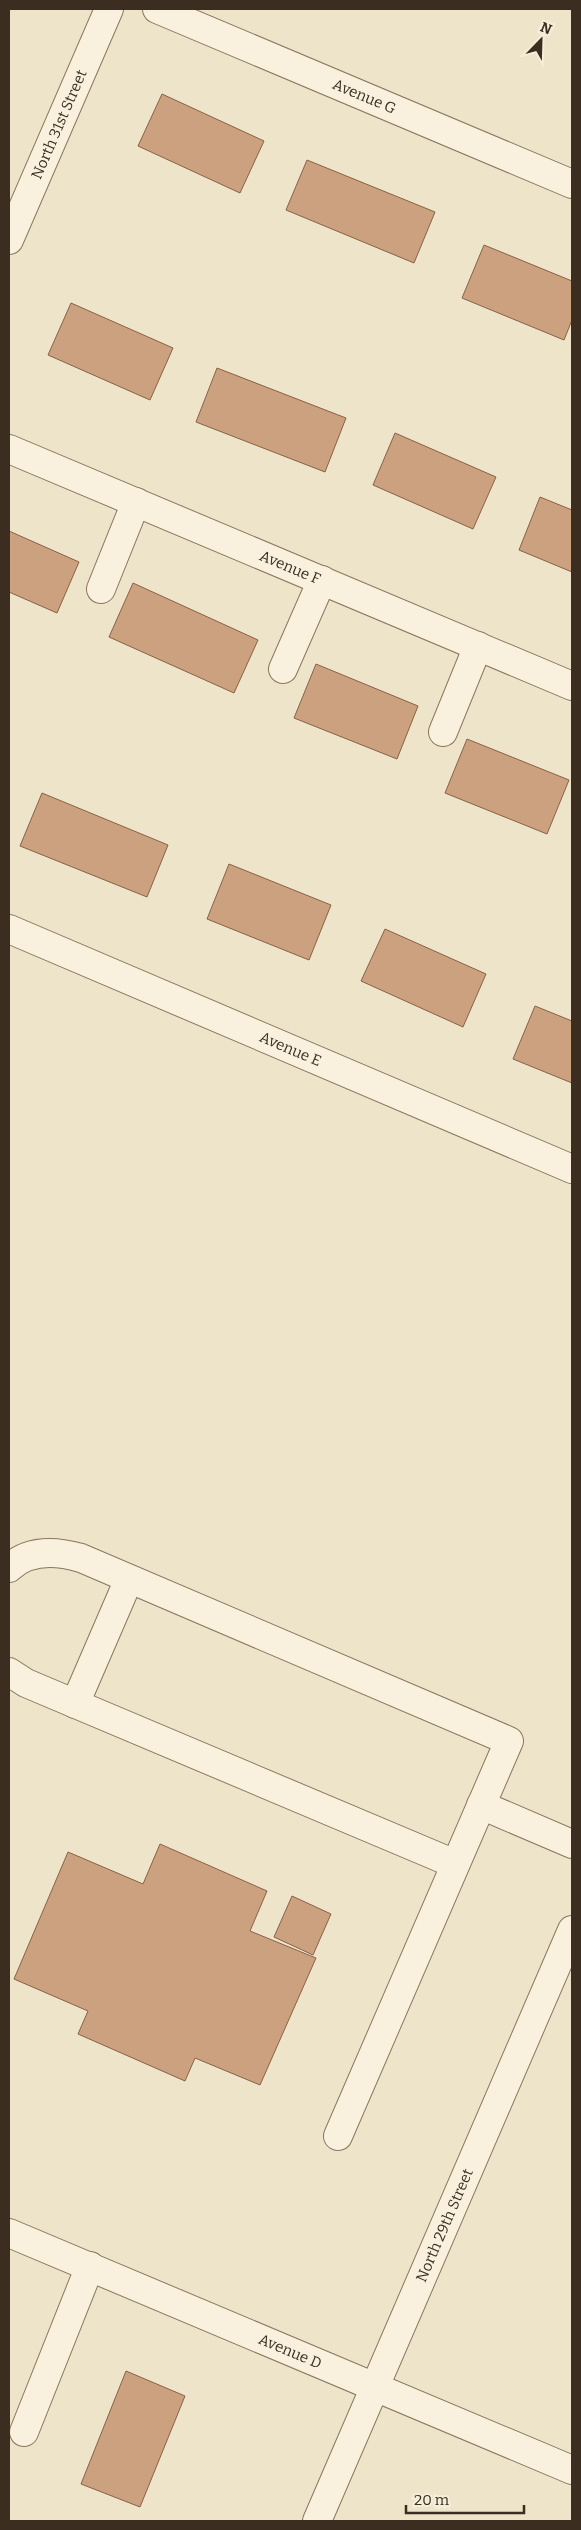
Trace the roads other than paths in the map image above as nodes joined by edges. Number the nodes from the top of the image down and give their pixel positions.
1 (109, 9) edge
2 (157, 9) edge
3 (572, 184) edge
4 (9, 240) edge
5 (9, 449) edge
6 (136, 502) junction
7 (322, 580) junction
8 (101, 589) dead end
9 (478, 646) junction
10 (283, 669) dead end
11 (572, 686) edge
12 (443, 732) dead end
13 (9, 929) edge
14 (572, 1169) edge
15 (9, 1568) edge
16 (129, 1579) junction
17 (9, 1672) edge
18 (75, 1704) junction
19 (481, 1804) junction
20 (572, 1844) edge
21 (455, 1864) junction
22 (572, 1930) edge
23 (338, 2136) dead end
24 (9, 2232) edge
25 (90, 2266) junction
26 (376, 2386) junction
27 (24, 2432) dead end
28 (570, 2464) edge
29 (317, 2521) edge

1 - 4 street, North 31st Street
2 - 3 street, Avenue G
5 - 6 street, Avenue F
6 - 7 street, Avenue F
6 - 8 street
7 - 9 street, Avenue F
7 - 10 street
9 - 11 street, Avenue F
9 - 12 street
13 - 14 street, Avenue E
15 - 16 street
16 - 18 street
16 - 19 street
17 - 18 street
18 - 21 street
19 - 20 street
19 - 21 street
21 - 23 street
22 - 26 street, North 29th Street
24 - 25 street, Avenue D
25 - 26 street, Avenue D
25 - 27 street
26 - 28 street, Avenue D
26 - 29 street, North 29th Street

